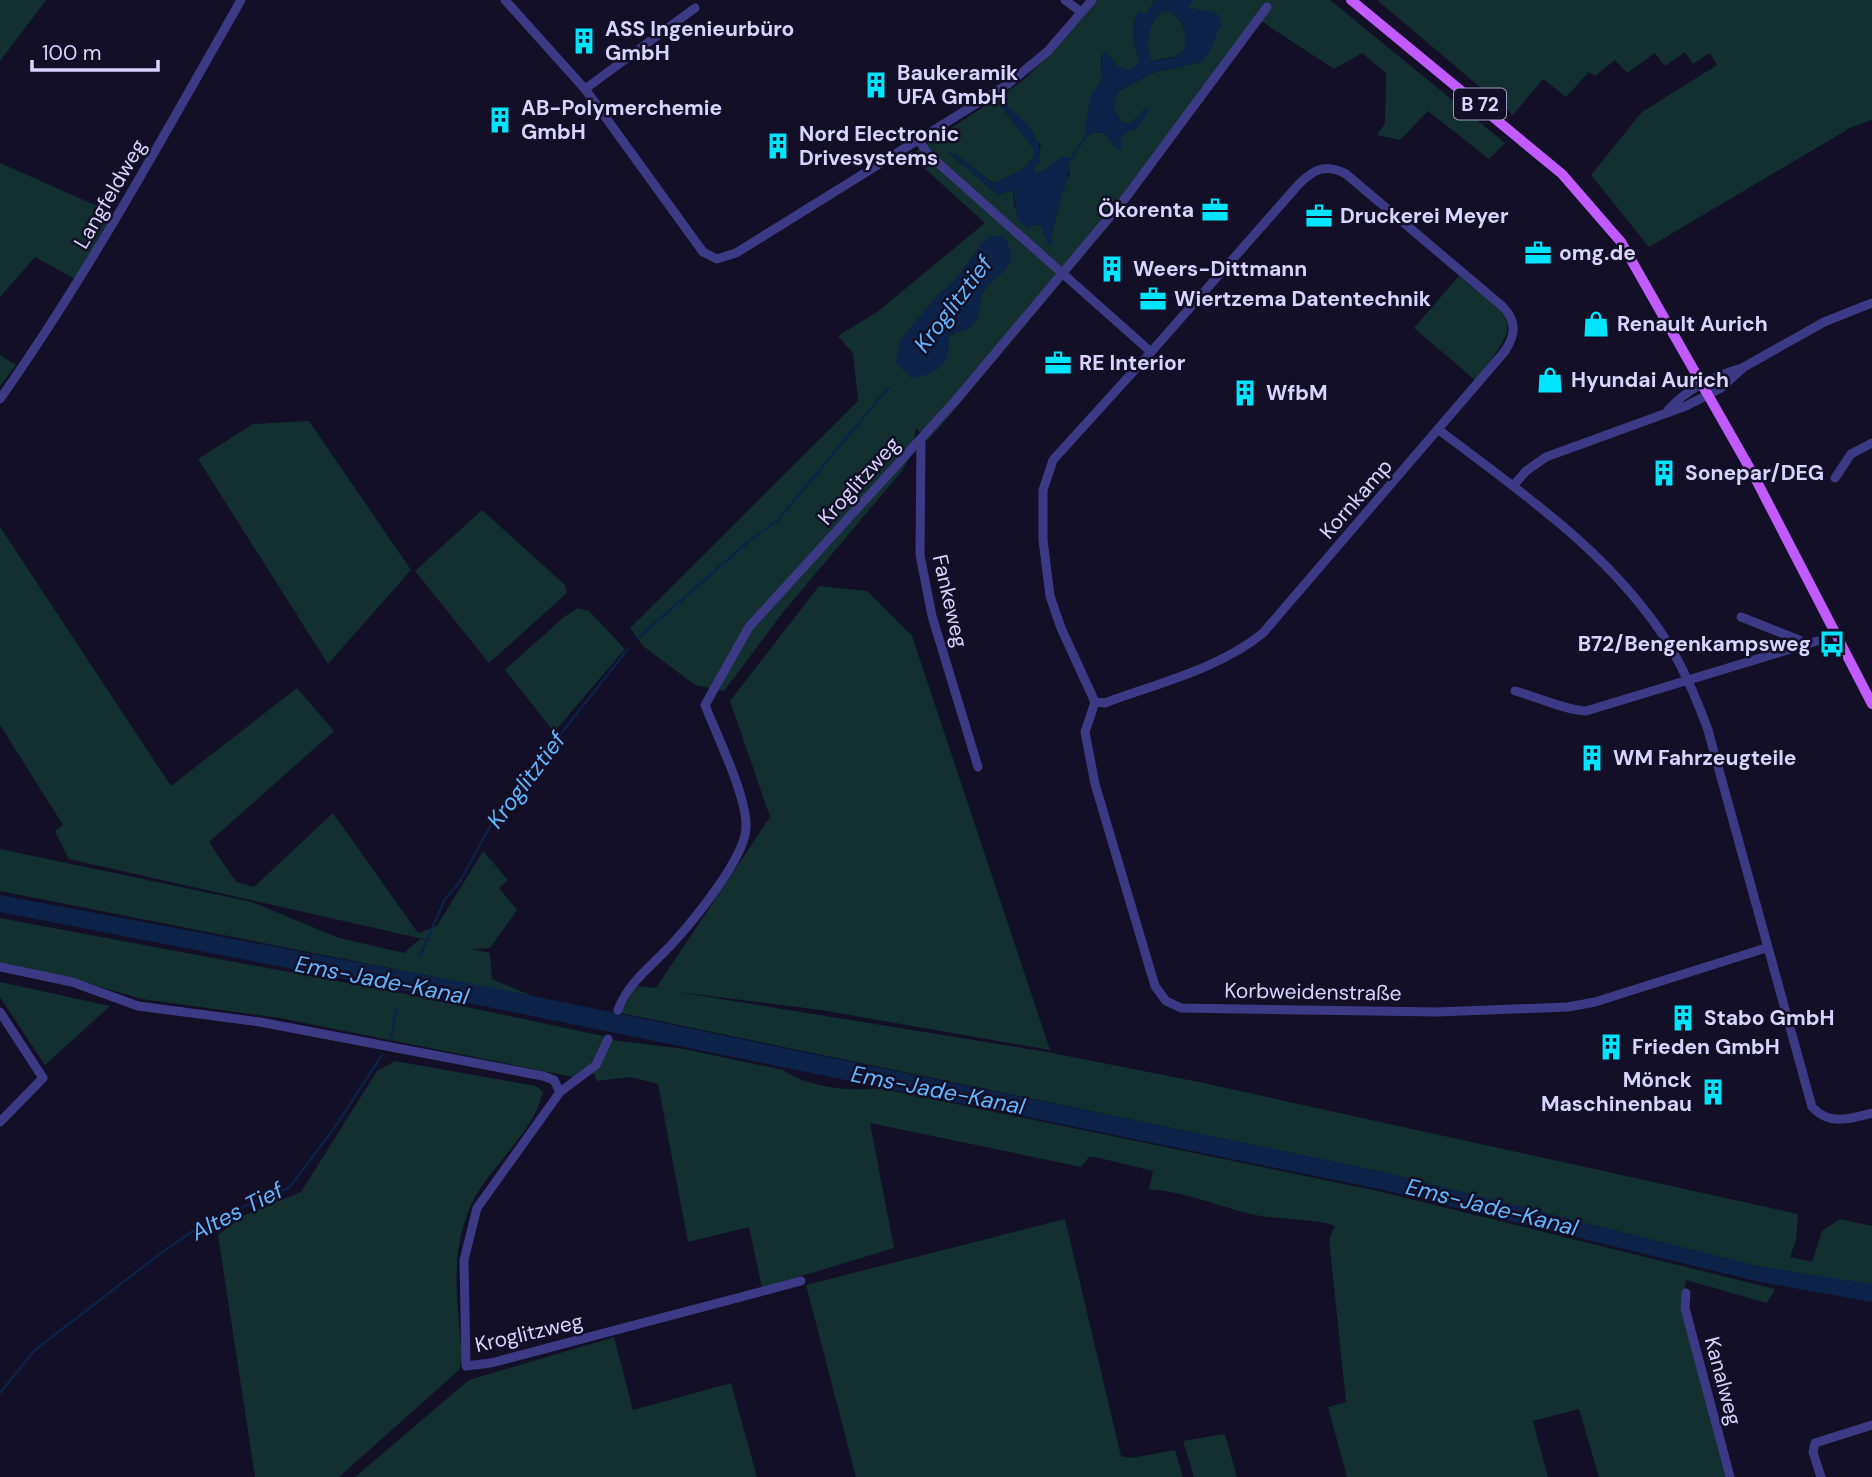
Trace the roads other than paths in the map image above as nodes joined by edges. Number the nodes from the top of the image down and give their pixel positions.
1 (241, 0) edge
2 (506, 0) edge
3 (1065, 0) edge
4 (1092, 0) edge
5 (1351, 0) edge
6 (1267, 7) dead end
7 (695, 8) dead end
8 (1081, 12) junction
9 (585, 89) junction
10 (918, 139) junction
11 (1062, 273) junction
12 (1872, 303) edge
13 (1151, 352) junction
14 (1744, 367) junction
15 (1700, 384) junction
16 (1707, 396) junction
17 (0, 399) edge
18 (1666, 412) junction
19 (1439, 430) junction
20 (921, 439) junction
21 (1872, 443) edge
22 (1835, 478) dead end
23 (1513, 486) junction
24 (1741, 617) dead end
25 (1817, 641) dead end
26 (1801, 646) junction
27 (1688, 680) junction
28 (1515, 691) dead end
29 (1096, 702) junction
30 (1872, 704) edge
31 (978, 767) dead end
32 (1766, 948) junction
33 (0, 967) edge
34 (618, 1010) dead end
35 (0, 1012) edge
36 (608, 1039) dead end
37 (560, 1092) junction
38 (1872, 1113) edge
39 (0, 1122) edge
40 (801, 1282) dead end
41 (1686, 1293) dead end
42 (1872, 1425) edge
43 (1730, 1477) edge
44 (1821, 1477) edge

1 - 17 street, Langfeldweg
2 - 9 street
3 - 8 street
4 - 8 street
5 - 15 main road, B 72
6 - 11 street, Kroglitzweg
7 - 9 street
8 - 10 street
9 - 10 street
10 - 11 street
11 - 13 street
11 - 20 street, Kroglitzweg
12 - 14 street
13 - 19 street, Kornkamp
13 - 29 street, Kornkamp
14 - 15 street
14 - 16 street
15 - 16 main road, B 72
15 - 18 street
16 - 18 street
16 - 30 main road, B 72
18 - 23 street
19 - 23 street
19 - 29 street, Kornkamp
20 - 31 street, Fankeweg
20 - 34 street, Kroglitzweg
21 - 22 street
23 - 27 street
24 - 26 street
25 - 26 street
26 - 27 street
27 - 28 street
27 - 32 street
29 - 32 street, Korbweidenstraße
32 - 38 street
33 - 37 street
35 - 39 street
36 - 37 street, Kroglitzweg
37 - 40 street, Kroglitzweg
41 - 43 street, Kanalweg
42 - 44 street

